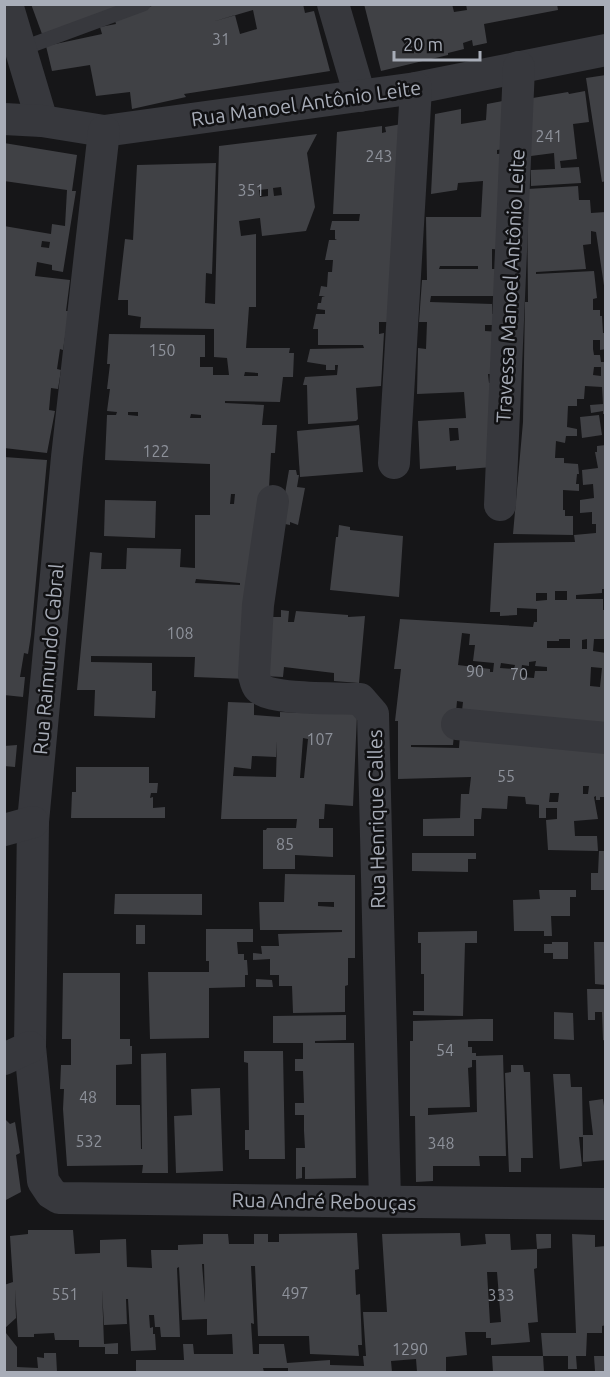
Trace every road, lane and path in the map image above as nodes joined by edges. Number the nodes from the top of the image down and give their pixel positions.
1 (7, 4) edge
2 (143, 4) edge
3 (333, 4) edge
4 (21, 49) junction
5 (606, 50) edge
6 (519, 67) junction
7 (416, 88) junction
8 (360, 96) junction
9 (4, 118) edge
10 (42, 121) junction
11 (104, 131) junction
12 (394, 463) dead end
13 (273, 501) dead end
14 (500, 505) dead end
15 (457, 724) dead end
16 (606, 738) edge
17 (19, 826) edge
18 (17, 1053) edge
19 (47, 1188) joint
20 (385, 1201) junction
21 (606, 1204) edge

1 - 4 street
2 - 4 lane
3 - 8 street
4 - 10 street
5 - 6 street, Rua Manoel Antônio Leite
6 - 7 street, Rua Manoel Antônio Leite
6 - 14 street, Travessa Manoel Antônio Leite
7 - 8 street, Rua Manoel Antônio Leite
7 - 12 street
8 - 11 street, Rua Manoel Antônio Leite
9 - 10 street, Rua Manoel Antônio Leite
10 - 11 street, Rua Manoel Antônio Leite
11 - 17 street, Rua Raimundo Cabral
13 - 20 street, Rua Henrique Calles
15 - 16 street
17 - 18 street, Rua Raimundo Cabral
18 - 19 street, Rua Raimundo Cabral
19 - 20 street, Rua André Rebouças
20 - 21 street, Rua André Rebouças

